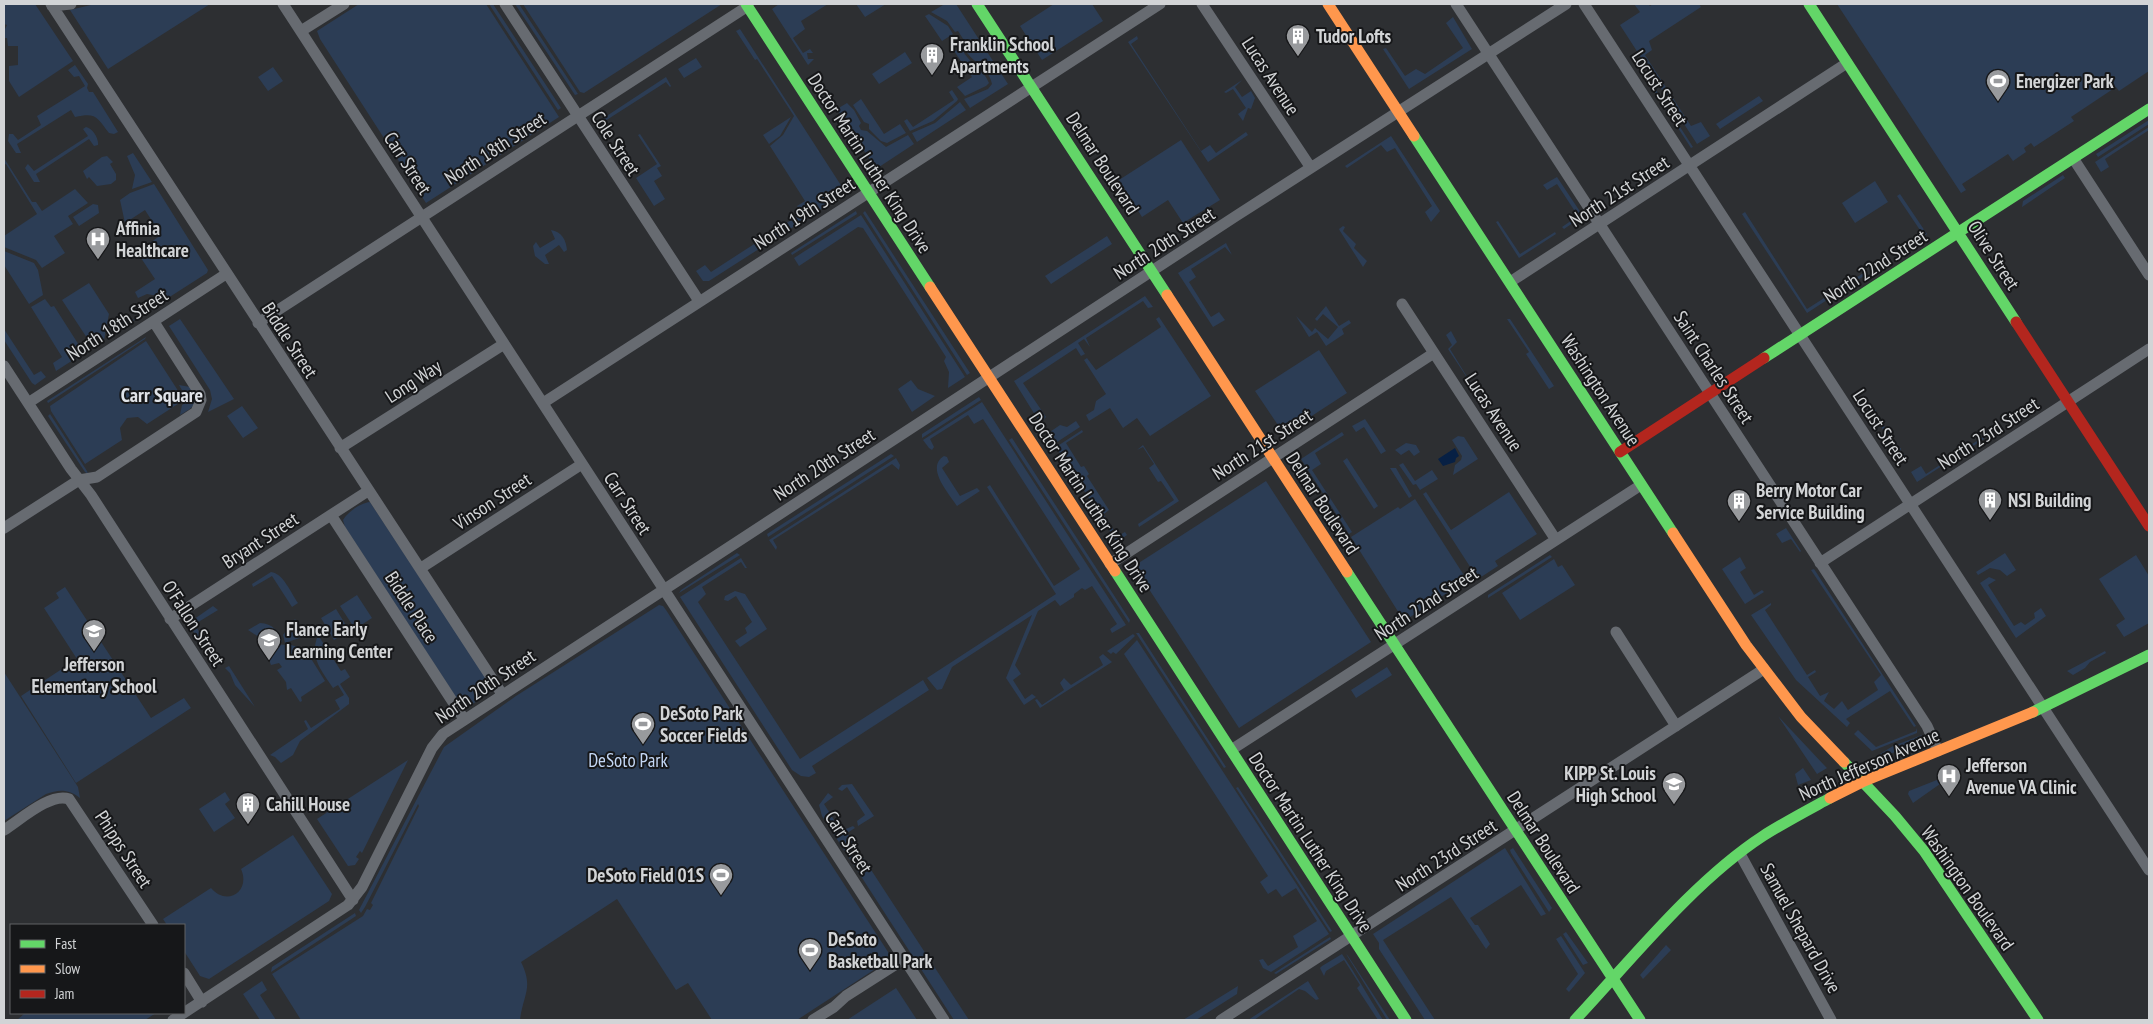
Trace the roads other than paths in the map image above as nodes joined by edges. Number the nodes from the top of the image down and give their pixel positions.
1 (71, 4) edge
2 (283, 4) edge
3 (344, 4) edge
4 (505, 4) edge
5 (977, 4) edge
6 (1160, 4) edge
7 (1202, 4) edge
8 (1328, 4) edge
9 (1456, 4) edge
10 (1566, 4) edge
11 (1584, 4) edge
12 (1809, 4) edge
13 (52, 5) edge
14 (749, 5) edge
15 (301, 31) junction
16 (1489, 54) junction
17 (1847, 63) junction
18 (1032, 87) junction
19 (2149, 109) edge
20 (1399, 112) junction
21 (578, 116) junction
22 (2073, 158) junction
23 (1690, 166) junction
24 (1310, 168) junction
25 (868, 192) junction
26 (422, 217) junction
27 (1600, 224) junction
28 (1958, 232) junction
29 (1153, 271) junction
30 (226, 274) junction
31 (2149, 275) edge
32 (1510, 282) junction
33 (698, 301) junction
34 (1402, 304) dead end
35 (154, 322) junction
36 (258, 323) junction
37 (1800, 335) junction
38 (504, 344) junction
39 (2149, 349) edge
40 (1434, 353) junction
41 (4, 366) edge
42 (989, 378) junction
43 (1710, 394) junction
44 (2068, 401) junction
45 (28, 403) junction
46 (542, 403) junction
47 (340, 448) junction
48 (1620, 452) junction
49 (1272, 458) junction
50 (582, 464) junction
51 (79, 480) junction
52 (1641, 485) junction
53 (368, 491) junction
54 (1911, 504) junction
55 (331, 515) junction
56 (2149, 526) edge
57 (4, 528) edge
58 (1556, 540) junction
59 (1820, 563) junction
60 (1110, 564) junction
61 (421, 568) junction
62 (664, 590) junction
63 (170, 618) junction
64 (1616, 632) dead end
65 (1394, 644) junction
66 (2149, 655) edge
67 (1764, 669) junction
68 (502, 694) junction
69 (2043, 708) junction
70 (464, 719) junction
71 (1676, 726) junction
72 (1230, 750) junction
73 (1938, 751) junction
74 (1862, 782) junction
75 (4, 830) edge
76 (1515, 831) junction
77 (1740, 854) junction
78 (2149, 870) edge
79 (353, 900) junction
80 (152, 924) edge
81 (1352, 936) junction
82 (904, 958) junction
83 (185, 975) edge
84 (1613, 978) junction
85 (202, 1002) junction
86 (185, 1013) edge
87 (813, 1020) edge
88 (944, 1020) edge
89 (1221, 1020) edge
90 (1406, 1020) edge
91 (1575, 1020) edge
92 (1640, 1020) edge
93 (1831, 1020) edge
94 (2038, 1020) edge

1 - 13 street
2 - 15 street, Carr Street
3 - 15 street
4 - 21 street, Cole Street
5 - 18 main road, Delmar Boulevard
6 - 18 street, North 19th Street
7 - 24 street, Lucas Avenue
8 - 20 main road, Washington Avenue
9 - 16 street, Saint Charles Street
10 - 16 street, North 20th Street
11 - 23 street, Locust Street
12 - 17 main road, Olive Street
13 - 30 street, Biddle Street
14 - 21 street, North 18th Street
14 - 25 main road, Doctor Martin Luther King Drive
15 - 26 street, Carr Street
16 - 20 street, North 20th Street
16 - 27 street, Saint Charles Street
17 - 23 street, North 21st Street
17 - 28 main road, Olive Street
18 - 25 street, North 19th Street
18 - 29 main road, Delmar Boulevard
19 - 22 main road, North 22nd Street
20 - 24 street, North 20th Street
20 - 32 main road, Washington Avenue
21 - 26 street, North 18th Street
21 - 33 street, Cole Street
22 - 28 main road, North 22nd Street
22 - 31 street
23 - 27 street, North 21st Street
23 - 37 street, Locust Street
24 - 29 street, North 20th Street
25 - 33 street, North 19th Street
25 - 42 main road, Doctor Martin Luther King Drive
26 - 36 street, North 18th Street
26 - 38 street, Carr Street
27 - 32 street, North 21st Street
27 - 43 street, Saint Charles Street
28 - 37 main road, North 22nd Street
28 - 44 main road, Olive Street
29 - 42 street, North 20th Street
29 - 49 main road, Delmar Boulevard
30 - 35 street, North 18th Street
30 - 36 street, Biddle Street
32 - 48 main road, Washington Avenue
33 - 46 street, North 19th Street
34 - 40 street, Lucas Avenue
35 - 45 street, North 18th Street
35 - 51 street
36 - 47 street, Biddle Street
37 - 43 main road, North 22nd Street
37 - 54 street, Locust Street
38 - 46 street, Carr Street
38 - 47 street, Long Way
39 - 44 street, North 23rd Street
40 - 49 street, North 21st Street
40 - 58 street, Lucas Avenue
41 - 45 street, O'Fallon Street
42 - 60 main road, Doctor Martin Luther King Drive
42 - 62 street, North 20th Street
43 - 48 main road, North 22nd Street
43 - 59 street, Saint Charles Street
44 - 54 street, North 23rd Street
44 - 56 main road, Olive Street
45 - 51 street, O'Fallon Street
46 - 50 street, Carr Street
47 - 53 street, Biddle Street
48 - 52 main road, Washington Avenue
49 - 60 street, North 21st Street
49 - 65 main road, Delmar Boulevard
50 - 61 street, Vinson Street
50 - 62 street, Carr Street
51 - 57 street
51 - 63 street, O'Fallon Street
52 - 58 street, North 22nd Street
52 - 67 main road, Washington Avenue
53 - 55 street, Bryant Street
53 - 61 street, Biddle Street
54 - 59 street, North 23rd Street
54 - 69 street, Locust Street
55 - 63 street, Bryant Street
55 - 70 street, Biddle Place
58 - 65 street, North 22nd Street
59 - 73 street, Saint Charles Street
60 - 72 main road, Doctor Martin Luther King Drive
61 - 68 street, Biddle Street
62 - 68 street, North 20th Street
62 - 82 street, Carr Street
63 - 79 street, O'Fallon Street
64 - 71 street
65 - 72 street, North 22nd Street
65 - 76 main road, Delmar Boulevard
66 - 69 main road, North Jefferson Avenue
67 - 71 street, North 23rd Street
67 - 74 main road, Washington Avenue
68 - 70 street, North 20th Street
69 - 73 main road, North Jefferson Avenue
69 - 78 street, Locust Street
70 - 79 street, North 20th Street
71 - 76 street, North 23rd Street
72 - 81 main road, Doctor Martin Luther King Drive
73 - 74 main road, North Jefferson Avenue
74 - 77 main road, North Jefferson Avenue
74 - 94 main road, Washington Boulevard
75 - 80 street, Phipps Street
76 - 81 street, North 23rd Street
76 - 84 main road, Delmar Boulevard
77 - 84 main road, North Jefferson Avenue
77 - 93 street, Samuel Shepard Drive
79 - 85 street, North 20th Street
81 - 89 street, North 23rd Street
81 - 90 main road, Doctor Martin Luther King Drive
82 - 87 street
82 - 88 street, Carr Street
83 - 85 street
84 - 91 main road, North Jefferson Avenue
84 - 92 main road, Delmar Boulevard
85 - 86 street, North 20th Street

